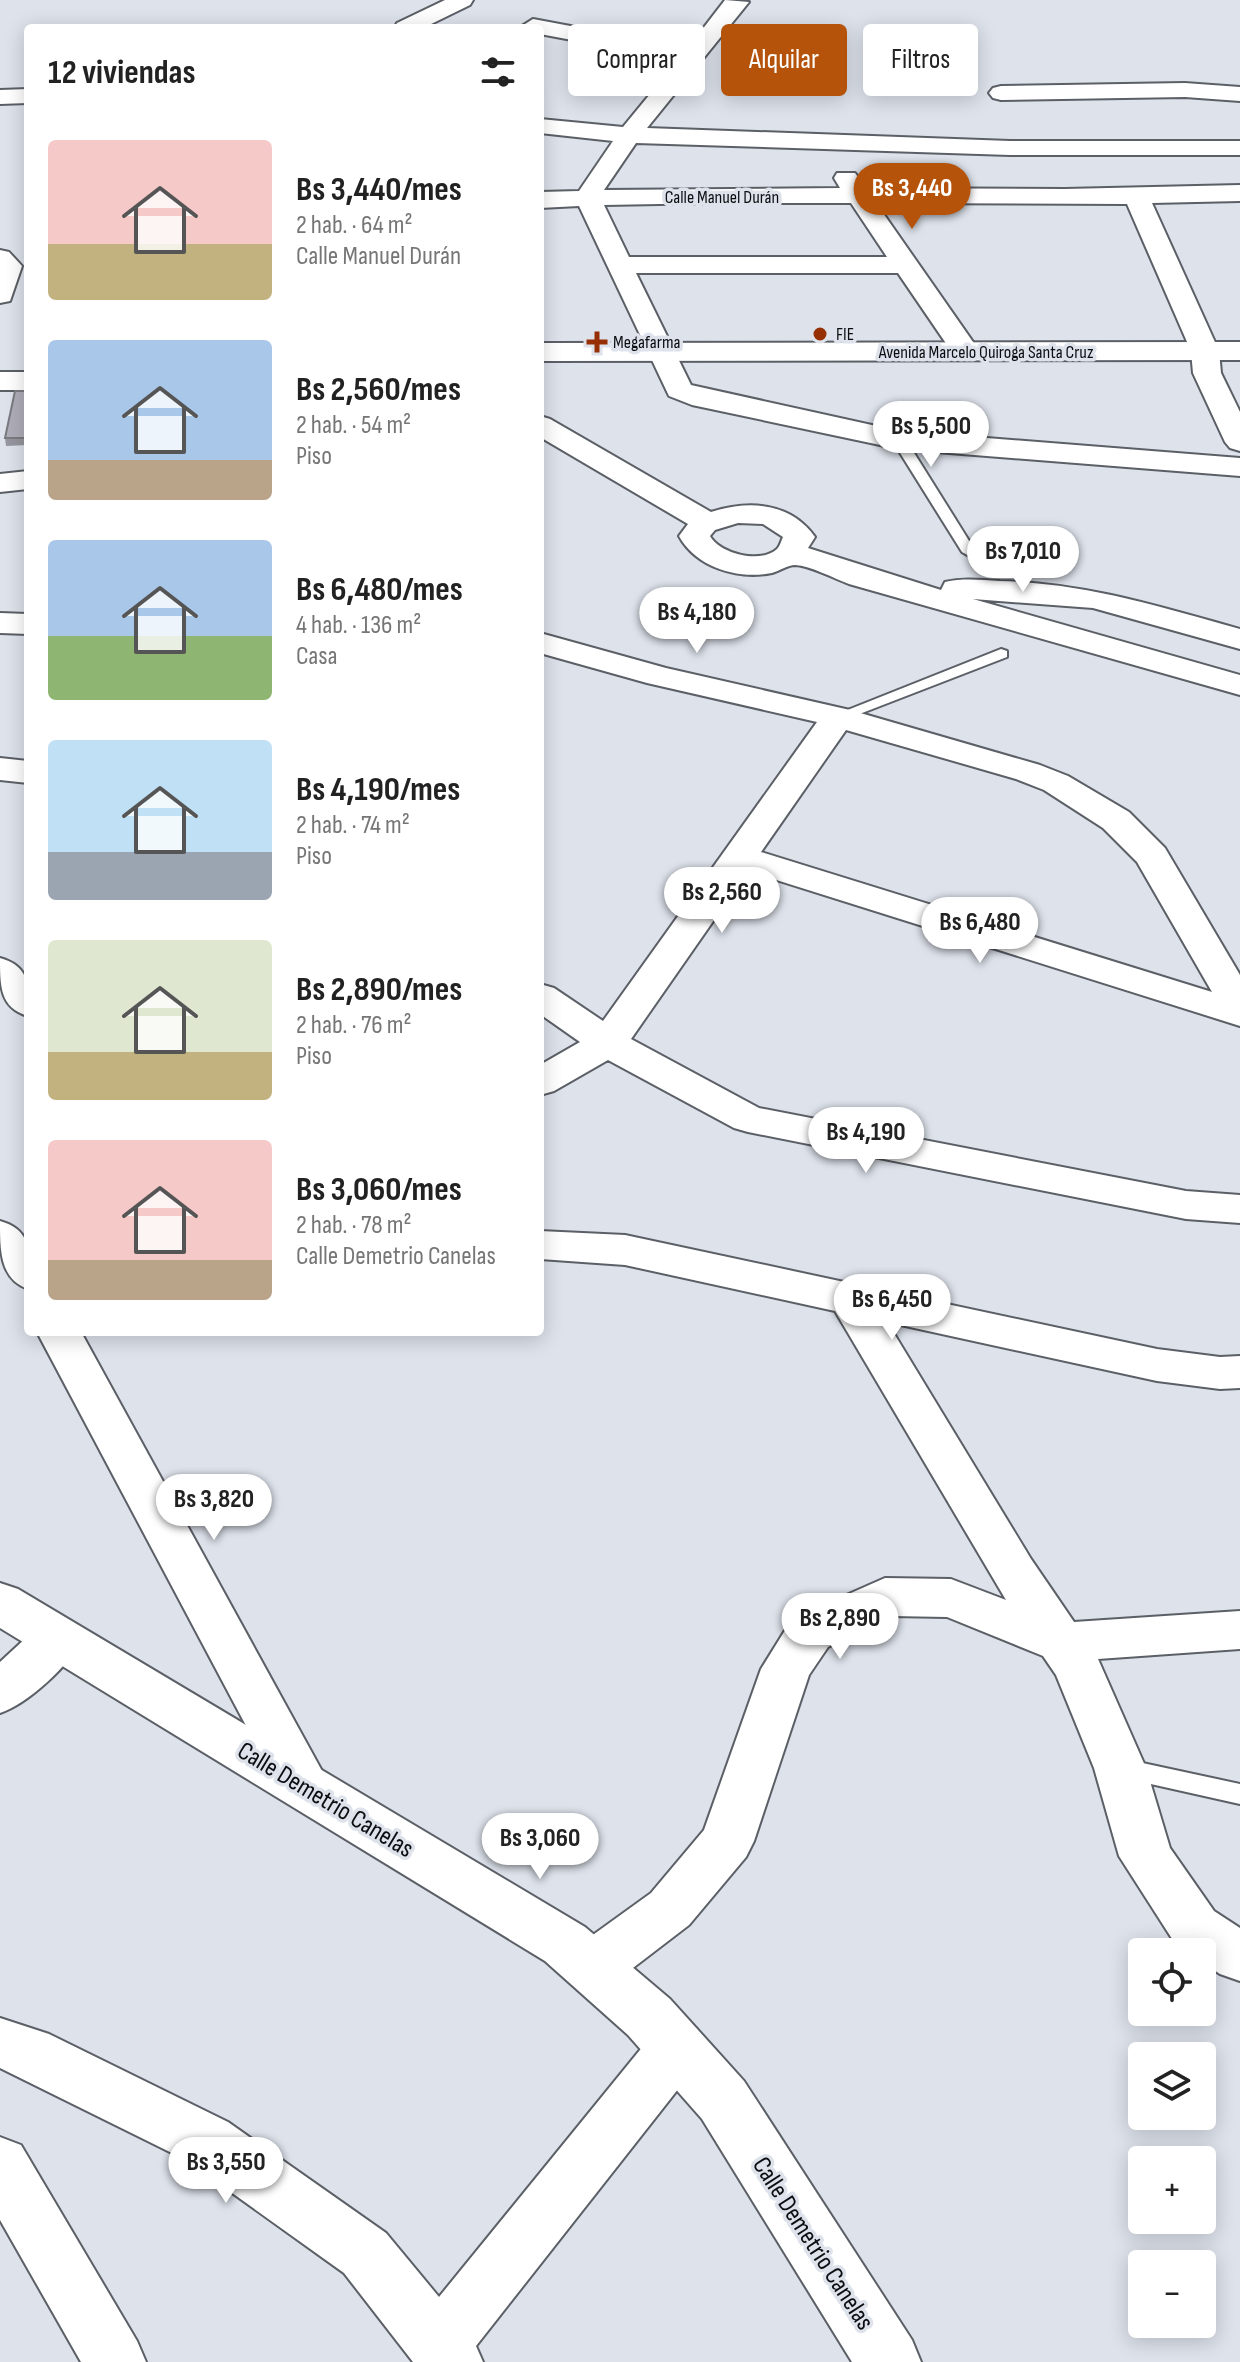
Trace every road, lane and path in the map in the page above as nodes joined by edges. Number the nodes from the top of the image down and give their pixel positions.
1 (462, 0) edge
2 (736, 0) edge
3 (549, 9) dead end
4 (413, 24) edge
5 (535, 24) edge
6 (544, 29) edge
7 (568, 33) edge
8 (705, 42) edge
9 (1001, 93) dead end
10 (1240, 94) edge
11 (24, 96) edge
12 (661, 96) edge
13 (0, 97) edge
14 (544, 126) edge
15 (629, 135) junction
16 (818, 139) junction
17 (1240, 148) edge
18 (1240, 193) edge
19 (858, 196) junction
20 (587, 197) junction
21 (1137, 197) junction
22 (544, 200) edge
23 (9, 264) edge
24 (618, 265) junction
25 (904, 265) junction
26 (0, 295) edge
27 (1240, 351) edge
28 (544, 352) edge
29 (966, 352) junction
30 (0, 357) edge
31 (24, 357) edge
32 (664, 362) junction
33 (1206, 362) junction
34 (544, 373) edge
35 (1240, 373) edge
36 (0, 381) edge
37 (24, 381) edge
38 (544, 427) edge
39 (899, 440) junction
40 (1240, 442) edge
41 (1240, 467) edge
42 (24, 480) edge
43 (0, 483) edge
44 (707, 522) junction
45 (969, 552) dead end
46 (791, 553) junction
47 (895, 587) junction
48 (0, 603) edge
49 (24, 604) edge
50 (0, 623) edge
51 (24, 624) edge
52 (1240, 639) edge
53 (544, 644) edge
54 (1001, 654) dead end
55 (1240, 685) edge
56 (838, 717) junction
57 (0, 769) edge
58 (24, 772) edge
59 (739, 857) junction
60 (0, 970) edge
61 (24, 999) edge
62 (544, 999) edge
63 (1240, 1011) edge
64 (608, 1043) junction
65 (544, 1080) edge
66 (1240, 1209) edge
67 (0, 1235) edge
68 (544, 1245) edge
69 (24, 1268) edge
70 (850, 1298) junction
71 (61, 1336) edge
72 (1240, 1372) edge
73 (0, 1603) edge
74 (1240, 1630) edge
75 (58, 1639) junction
76 (1061, 1642) junction
77 (0, 1693) edge
78 (1120, 1768) junction
79 (304, 1786) junction
80 (1240, 1794) edge
81 (1240, 1957) edge
82 (592, 1967) junction
83 (0, 2043) edge
84 (677, 2047) junction
85 (0, 2164) edge
86 (445, 2354) edge
87 (115, 2362) edge
88 (889, 2362) edge

1 - 4 street
2 - 8 street
3 - 5 street
6 - 7 street
9 - 10 street
11 - 13 street
12 - 15 street
14 - 15 street
15 - 16 street
15 - 20 street
16 - 17 street
16 - 19 street
18 - 21 street, Calle Manuel Durán
19 - 20 street, Calle Manuel Durán
19 - 21 street, Calle Manuel Durán
19 - 25 street
20 - 22 street, Calle Manuel Durán
20 - 24 street
21 - 33 street
23 - 26 street
24 - 25 street
24 - 32 street
25 - 29 street
27 - 33 main road, Avenida Marcelo Quiroga Santa Cruz
28 - 32 main road, Avenida Marcelo Quiroga Santa Cruz
29 - 32 main road, Avenida Marcelo Quiroga Santa Cruz
29 - 33 main road, Avenida Marcelo Quiroga Santa Cruz
30 - 31 main road
32 - 33 main road, Avenida Marcelo Quiroga Santa Cruz
32 - 34 main road, Avenida Marcelo Quiroga Santa Cruz
32 - 39 street
33 - 35 main road, Avenida Marcelo Quiroga Santa Cruz
33 - 40 street
36 - 37 main road
38 - 44 street
39 - 41 street
39 - 45 lane
42 - 43 street
44 - 46 street
44 - 46 street
46 - 47 street
47 - 52 street
47 - 55 street
48 - 49 main road
50 - 51 main road
53 - 56 street
54 - 56 lane
56 - 59 street
56 - 63 street
57 - 58 street
59 - 63 street
59 - 64 street
60 - 61 street
62 - 64 street
64 - 65 street
64 - 66 street
67 - 69 street
68 - 70 street
70 - 72 street
70 - 76 street
71 - 79 street
73 - 75 main road, Calle Demetrio Canelas
74 - 76 street
75 - 77 street
75 - 79 main road, Calle Demetrio Canelas
76 - 78 street
76 - 82 street
78 - 80 lane
78 - 81 street
79 - 82 main road, Calle Demetrio Canelas
82 - 84 main road, Calle Demetrio Canelas
83 - 86 street
84 - 86 street
84 - 88 main road, Calle Demetrio Canelas
85 - 87 street

